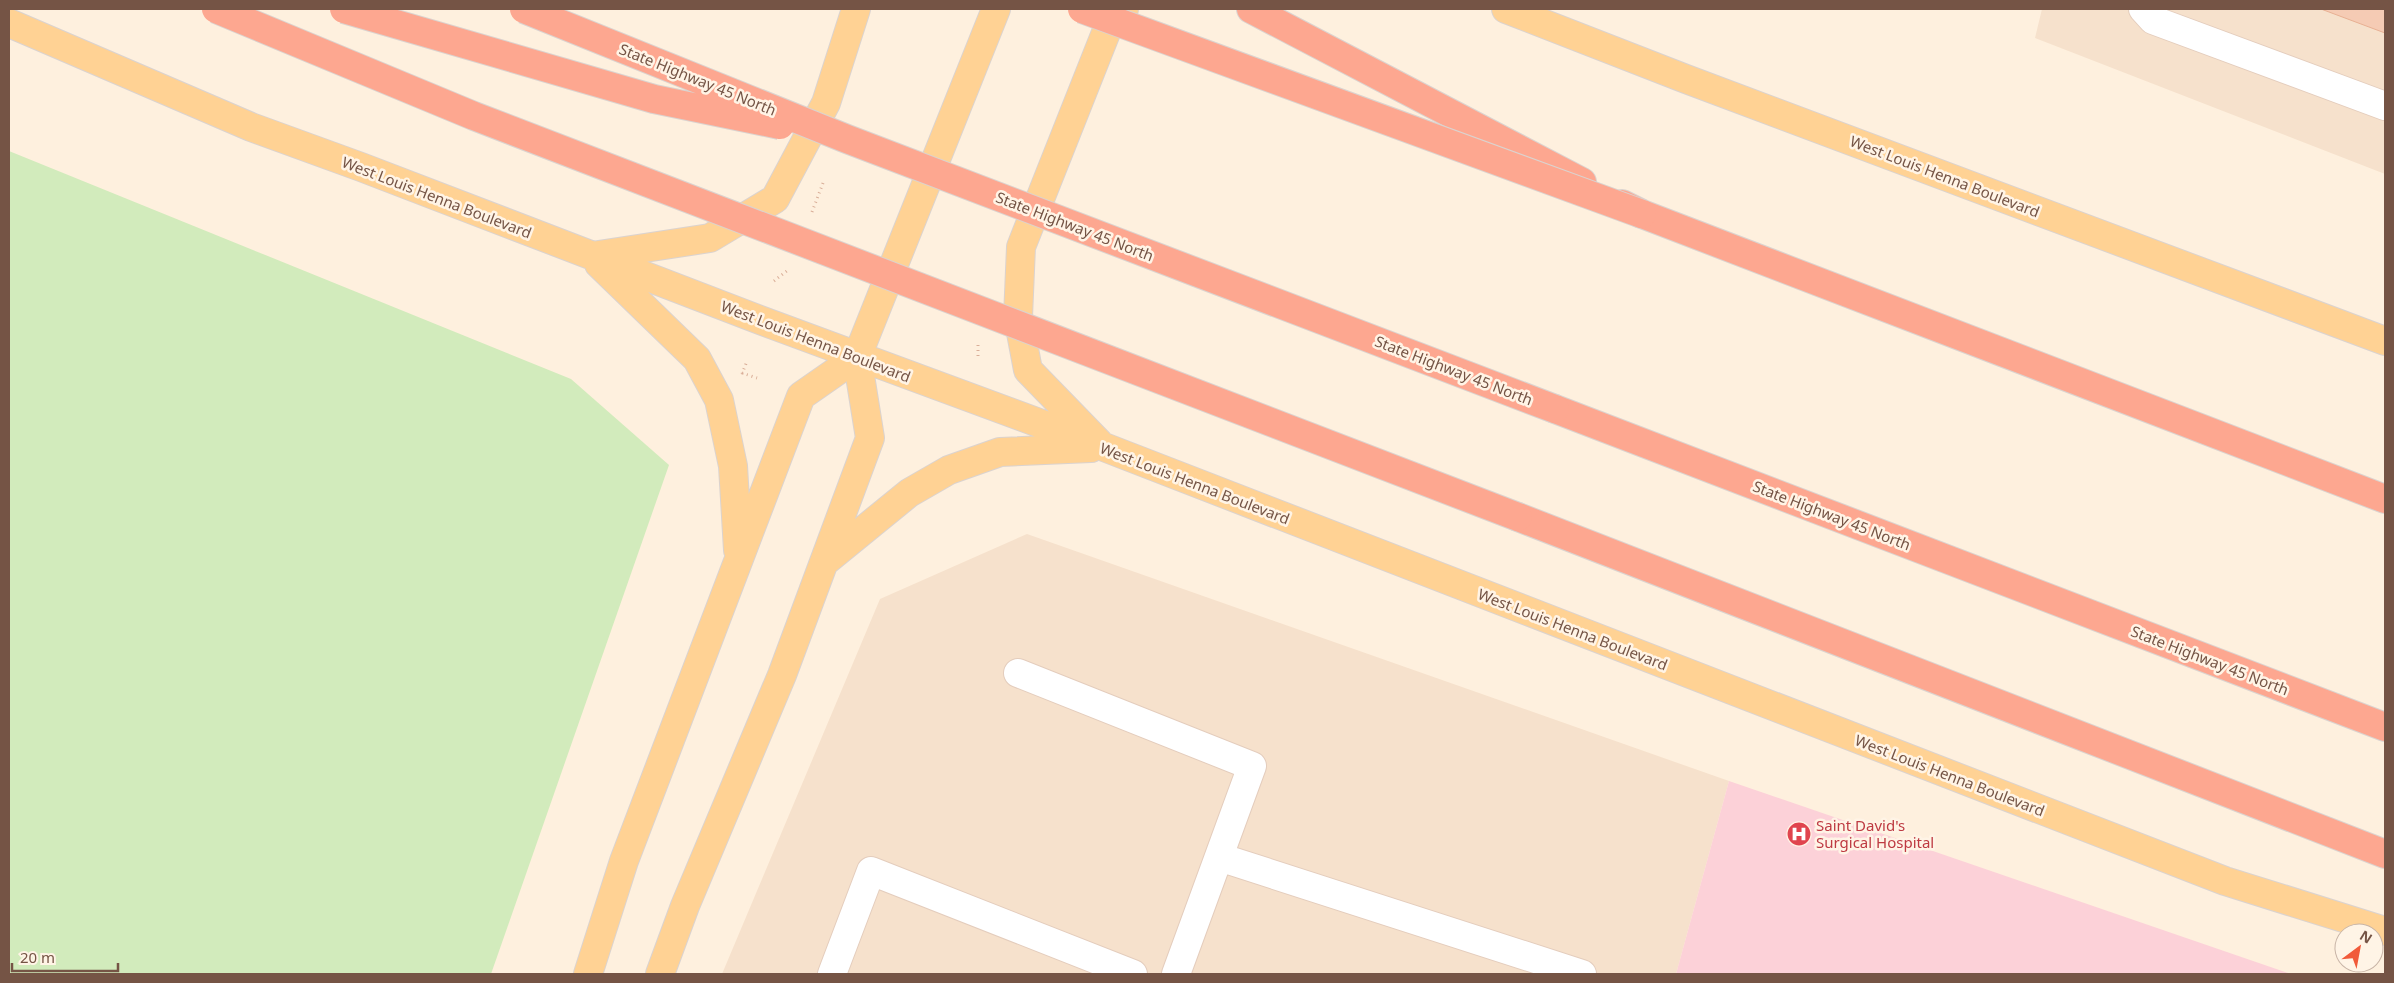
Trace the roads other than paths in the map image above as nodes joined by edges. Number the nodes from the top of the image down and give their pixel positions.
1 (216, 9) edge
2 (344, 9) edge
3 (524, 9) edge
4 (856, 9) edge
5 (996, 9) edge
6 (1082, 9) edge
7 (1124, 9) edge
8 (1252, 9) edge
9 (1506, 9) edge
10 (2143, 9) edge
11 (9, 23) edge
12 (2385, 106) edge
13 (847, 139) junction
14 (1642, 214) junction
15 (591, 256) junction
16 (2385, 341) edge
17 (857, 357) junction
18 (1104, 447) junction
19 (2385, 499) edge
20 (739, 559) junction
21 (826, 561) junction
22 (1018, 673) dead end
23 (2385, 727) edge
24 (2385, 854) edge
25 (1219, 857) junction
26 (2385, 931) edge
27 (588, 974) edge
28 (660, 974) edge
29 (832, 974) edge
30 (1133, 974) edge
31 (1176, 974) edge
32 (1582, 974) edge

1 - 24 highway, bridge
2 - 13 highway, bridge
3 - 13 highway, State Highway 45 North, bridge
4 - 15 main road
5 - 17 main road
6 - 14 highway, bridge
7 - 18 main road
8 - 14 highway, bridge
9 - 16 main road, West Louis Henna Boulevard
10 - 12 lane
11 - 15 main road, West Louis Henna Boulevard
13 - 23 highway, State Highway 45 North, bridge
14 - 19 highway
15 - 17 main road, West Louis Henna Boulevard
15 - 20 main road
17 - 18 main road, West Louis Henna Boulevard
17 - 20 main road
17 - 21 main road
18 - 21 main road
18 - 26 main road, West Louis Henna Boulevard
20 - 27 main road
21 - 28 main road
22 - 25 lane
25 - 31 lane
25 - 32 lane
29 - 30 lane

